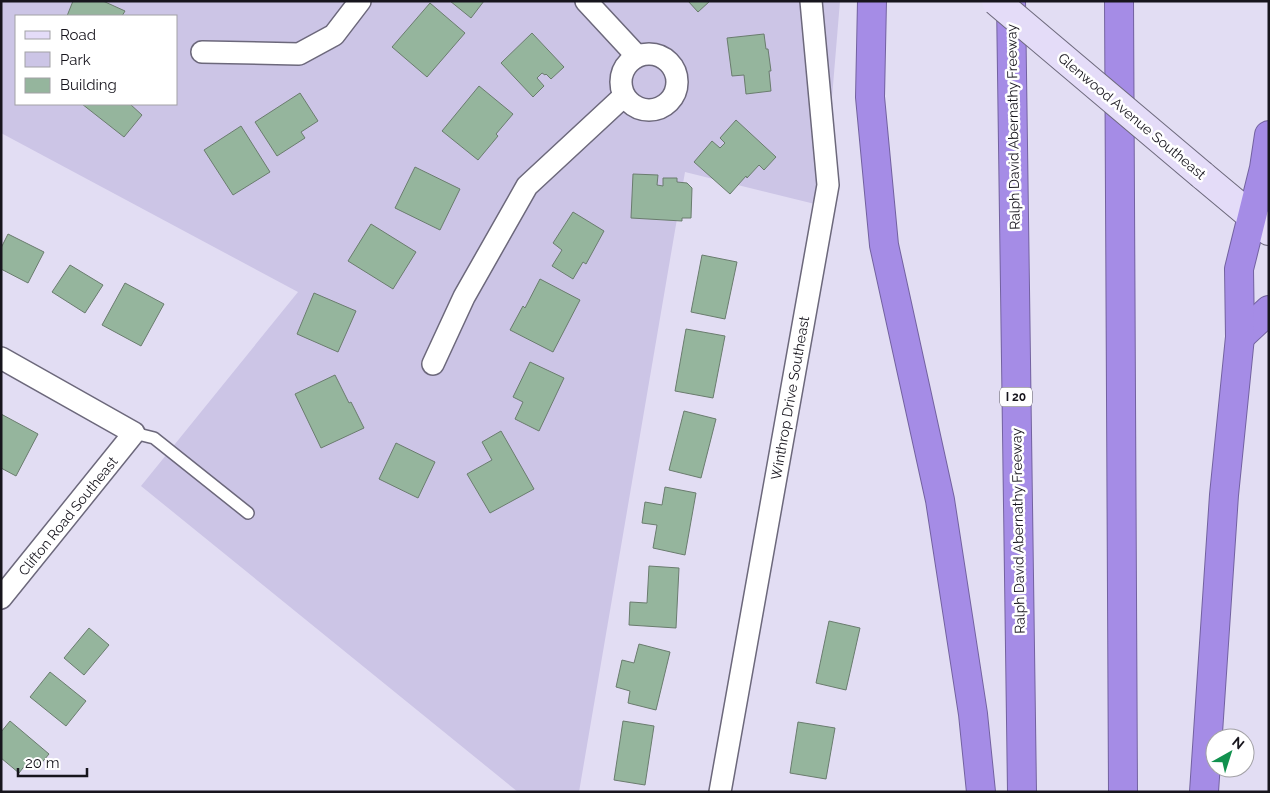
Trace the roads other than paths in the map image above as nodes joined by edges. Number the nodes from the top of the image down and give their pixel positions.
1 (360, 1) edge
2 (586, 1) edge
3 (811, 1) edge
4 (872, 1) edge
5 (996, 1) edge
6 (1011, 1) edge
7 (1120, 1) edge
8 (202, 52) dead end
9 (637, 56) junction
10 (624, 96) junction
11 (1269, 135) edge
12 (1260, 224) edge
13 (1269, 310) edge
14 (1240, 337) junction
15 (1, 358) edge
16 (433, 364) dead end
17 (134, 433) junction
18 (248, 513) dead end
19 (1, 598) edge
20 (720, 792) edge
21 (981, 792) edge
22 (1022, 792) edge
23 (1123, 792) edge
24 (1204, 792) edge

1 - 8 street
2 - 9 street
3 - 20 street, Winthrop Drive Southeast
4 - 21 highway
5 - 12 main road, Glenwood Avenue Southeast, bridge
6 - 22 highway, Ralph David Abernathy Freeway / I 20
7 - 23 highway
9 - 10 street
9 - 10 street
10 - 16 street
11 - 12 highway
12 - 14 highway
13 - 14 highway
14 - 24 highway
15 - 17 street
17 - 18 lane
17 - 19 street, Clifton Road Southeast

